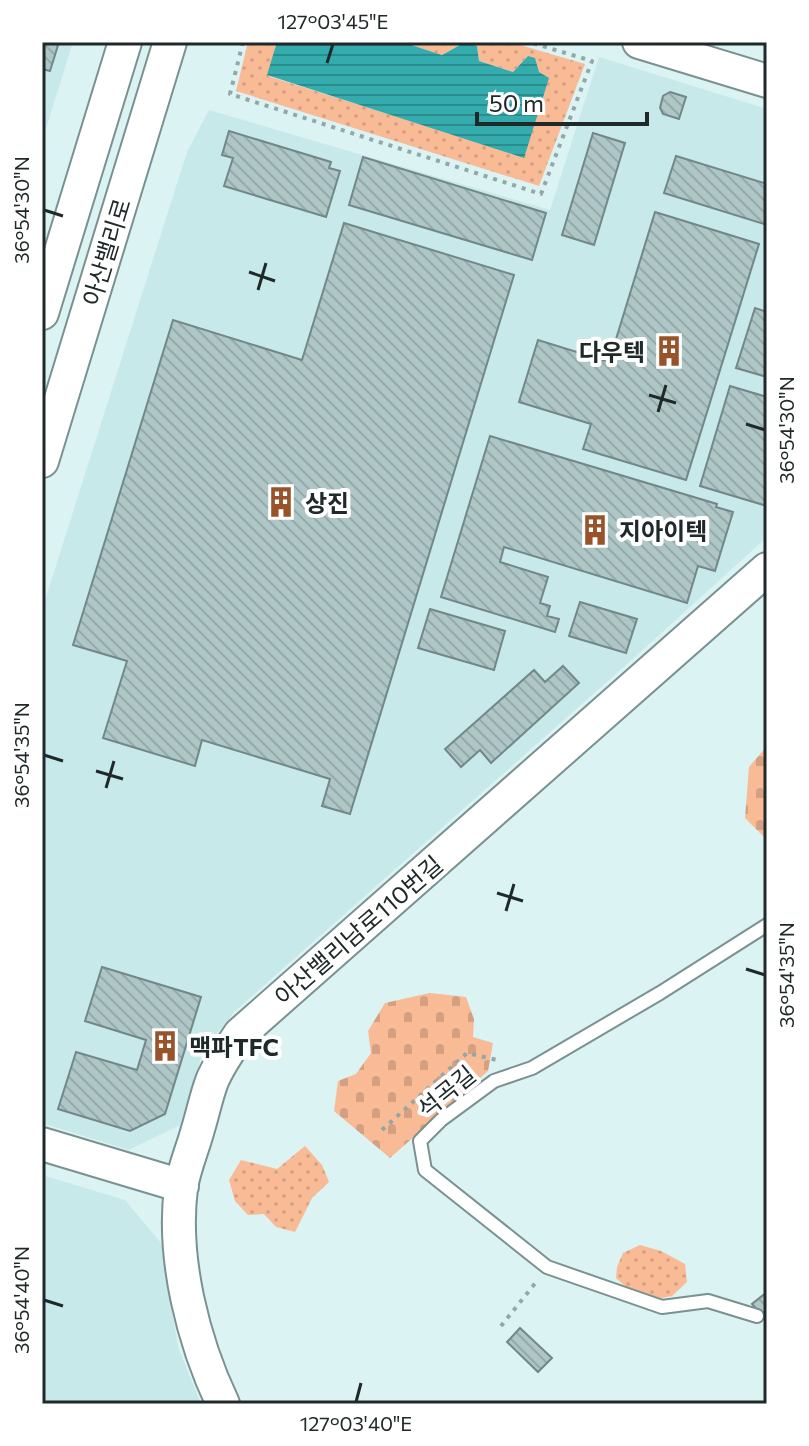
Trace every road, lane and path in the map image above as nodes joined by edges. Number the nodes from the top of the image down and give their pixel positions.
1 (125, 42) edge
2 (170, 42) edge
3 (243, 42) edge
4 (529, 42) edge
5 (639, 42) edge
6 (767, 81) edge
7 (42, 313) edge
8 (42, 461) edge
9 (767, 569) edge
10 (767, 925) edge
11 (513, 1074) junction
12 (382, 1130) dead end
13 (42, 1144) edge
14 (182, 1186) junction
15 (547, 1267) junction
16 (757, 1316) dead end
17 (501, 1326) dead end
18 (223, 1404) edge

1 - 7 street, 아산밸리로
2 - 8 street, 아산밸리로
3 - 4 path
5 - 6 street
9 - 14 street, 아산밸리남로110번길
10 - 11 lane, 석곡길
11 - 12 path
11 - 15 lane, 석곡길
13 - 14 street
14 - 18 street, 아산밸리남로110번길
15 - 16 lane, 석곡길
15 - 17 path

